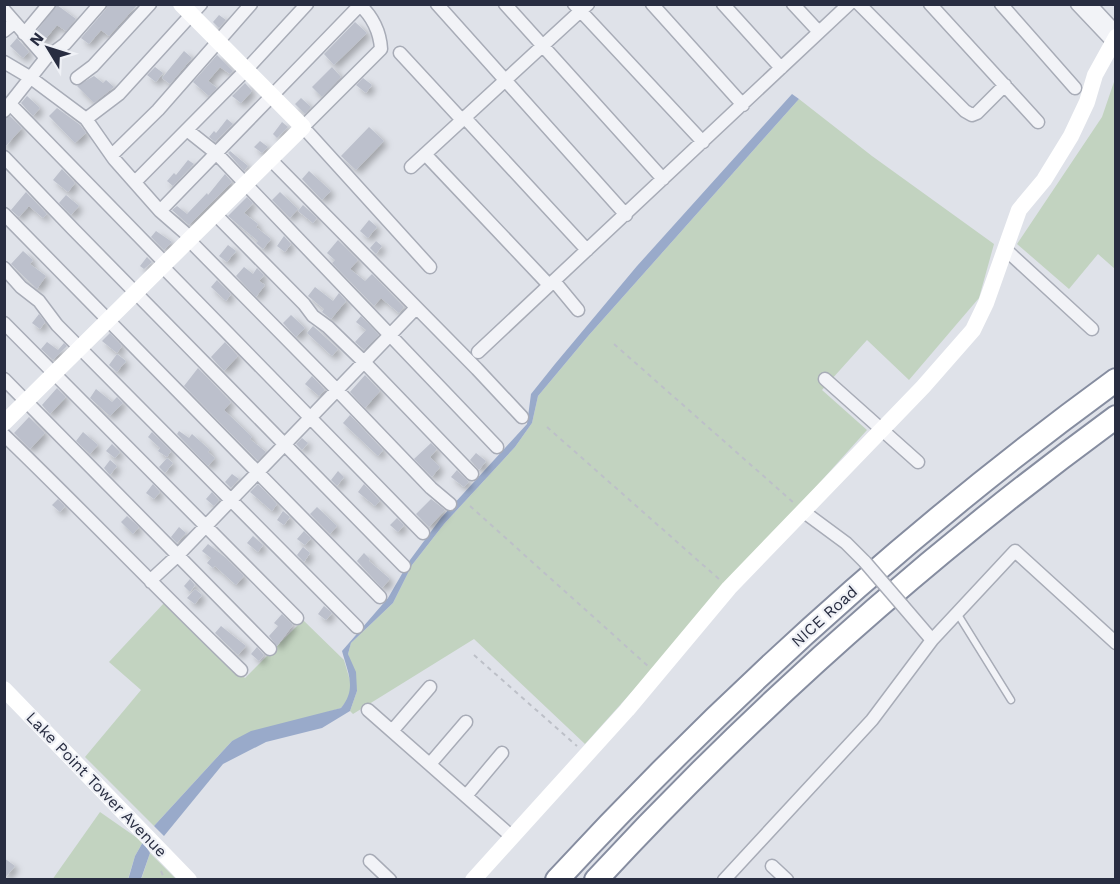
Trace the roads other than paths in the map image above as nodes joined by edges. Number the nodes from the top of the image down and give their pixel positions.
1 (49, 4) edge
2 (100, 4) edge
3 (150, 4) edge
4 (251, 4) edge
5 (307, 4) edge
6 (437, 4) edge
7 (505, 4) edge
8 (651, 4) edge
9 (723, 4) edge
10 (793, 4) edge
11 (849, 4) edge
12 (859, 4) edge
13 (930, 4) edge
14 (1001, 4) edge
15 (1077, 4) edge
16 (1090, 4) edge
17 (360, 5) edge
18 (581, 7) edge
19 (191, 8) edge
20 (4, 10) edge
21 (9, 27) edge
22 (819, 32) junction
23 (24, 34) junction
24 (1115, 37) edge
25 (217, 41) junction
26 (543, 46) junction
27 (400, 53) dead end
28 (46, 58) junction
29 (4, 62) edge
30 (782, 68) junction
31 (246, 70) junction
32 (31, 78) junction
33 (77, 78) dead end
34 (504, 81) junction
35 (1005, 85) junction
36 (1075, 88) dead end
37 (272, 96) junction
38 (743, 105) junction
39 (7, 107) edge
40 (86, 119) junction
41 (463, 119) junction
42 (1038, 122) dead end
43 (303, 127) junction
44 (187, 130) junction
45 (703, 142) junction
46 (216, 154) junction
47 (425, 154) junction
48 (112, 155) junction
49 (4, 156) edge
50 (270, 159) junction
51 (411, 167) dead end
52 (663, 179) junction
53 (135, 182) junction
54 (245, 184) junction
55 (160, 211) junction
56 (4, 214) edge
57 (215, 214) junction
58 (626, 215) junction
59 (190, 239) junction
60 (1005, 249) junction
61 (587, 250) junction
62 (164, 265) junction
63 (430, 267) dead end
64 (4, 268) edge
65 (551, 283) junction
66 (135, 293) junction
67 (416, 308) junction
68 (578, 310) dead end
69 (109, 320) junction
70 (4, 323) edge
71 (1092, 329) dead end
72 (390, 335) junction
73 (81, 347) junction
74 (478, 352) dead end
75 (364, 362) junction
76 (54, 374) junction
77 (4, 379) edge
78 (825, 379) dead end
79 (1116, 380) edge
80 (337, 390) junction
81 (26, 402) junction
82 (522, 417) dead end
83 (1116, 417) edge
84 (309, 418) junction
85 (4, 423) edge
86 (882, 429) junction
87 (4, 435) edge
88 (284, 445) junction
89 (497, 447) dead end
90 (918, 462) dead end
91 (257, 473) junction
92 (472, 474) dead end
93 (231, 500) junction
94 (450, 504) dead end
95 (804, 512) junction
96 (205, 527) junction
97 (423, 533) dead end
98 (177, 556) junction
99 (404, 566) dead end
100 (152, 582) junction
101 (380, 597) dead end
102 (957, 613) junction
103 (297, 618) dead end
104 (357, 627) dead end
105 (932, 640) junction
106 (1116, 642) edge
107 (270, 650) dead end
108 (241, 670) dead end
109 (430, 687) dead end
110 (4, 689) edge
111 (1011, 700) dead end
112 (368, 710) dead end
113 (466, 722) dead end
114 (392, 731) junction
115 (502, 753) dead end
116 (430, 764) junction
117 (466, 796) junction
118 (511, 836) junction
119 (370, 861) dead end
120 (772, 866) dead end
121 (189, 879) edge
122 (390, 879) edge
123 (473, 879) edge
124 (557, 879) edge
125 (596, 879) edge
126 (724, 879) edge
127 (787, 879) edge

1 - 23 street
2 - 28 street
3 - 33 street
4 - 25 street
5 - 31 street
6 - 34 street
7 - 26 street
8 - 38 street
9 - 30 street
10 - 22 street
11 - 22 street
12 - 35 street
13 - 35 street
14 - 36 street
15 - 24 street
16 - 24 street
17 - 37 street
17 - 43 street
18 - 26 street
18 - 45 street
19 - 25 street
19 - 40 street
20 - 21 street
21 - 23 street
22 - 30 street
23 - 28 street
24 - 60 street
25 - 31 street
25 - 48 street
26 - 34 street
26 - 52 street
27 - 41 street
28 - 32 street
29 - 32 street
30 - 38 street
31 - 37 street
31 - 44 street
32 - 39 street
32 - 40 street
34 - 41 street
34 - 58 street
35 - 42 street
37 - 43 street
37 - 46 street
38 - 45 street
39 - 62 street
40 - 48 street
41 - 47 street
41 - 61 street
43 - 50 street
43 - 63 street
44 - 46 street
44 - 53 street
45 - 52 street
46 - 54 street
46 - 55 street
47 - 51 street
47 - 65 street
48 - 53 street
49 - 66 street
50 - 54 street
50 - 67 street
52 - 58 street
53 - 55 street
54 - 57 street
54 - 72 street
55 - 59 street
56 - 69 street
57 - 59 street
57 - 75 street
58 - 61 street
59 - 62 street
59 - 80 street
60 - 71 street
60 - 86 street
61 - 65 street
62 - 66 street
62 - 84 street
64 - 73 street
65 - 68 street
65 - 74 street
66 - 69 street
66 - 88 street
67 - 72 street
67 - 82 street
69 - 73 street
69 - 91 street
70 - 76 street
72 - 75 street
72 - 89 street
73 - 76 street
73 - 93 street
75 - 80 street
75 - 92 street
76 - 81 street
76 - 96 street
77 - 81 street
78 - 86 street
79 - 124 highway, NICE Road
80 - 84 street
80 - 94 street
81 - 85 street
81 - 98 street
83 - 125 highway, NICE Road
84 - 88 street
84 - 97 street
86 - 90 street
86 - 95 street
87 - 100 street
88 - 91 street
88 - 99 street
91 - 93 street
91 - 101 street
93 - 96 street
93 - 104 street
95 - 105 street, bridge
95 - 118 street
96 - 98 street
96 - 103 street
98 - 100 street
98 - 107 street
100 - 108 street
102 - 105 street
102 - 106 street
102 - 111 lane
105 - 126 street
109 - 114 street
110 - 121 street, Lake Point Tower Avenue
112 - 114 street
113 - 116 street
114 - 116 street
115 - 117 street
116 - 117 street
117 - 118 street
118 - 123 street
119 - 122 street
120 - 127 street

